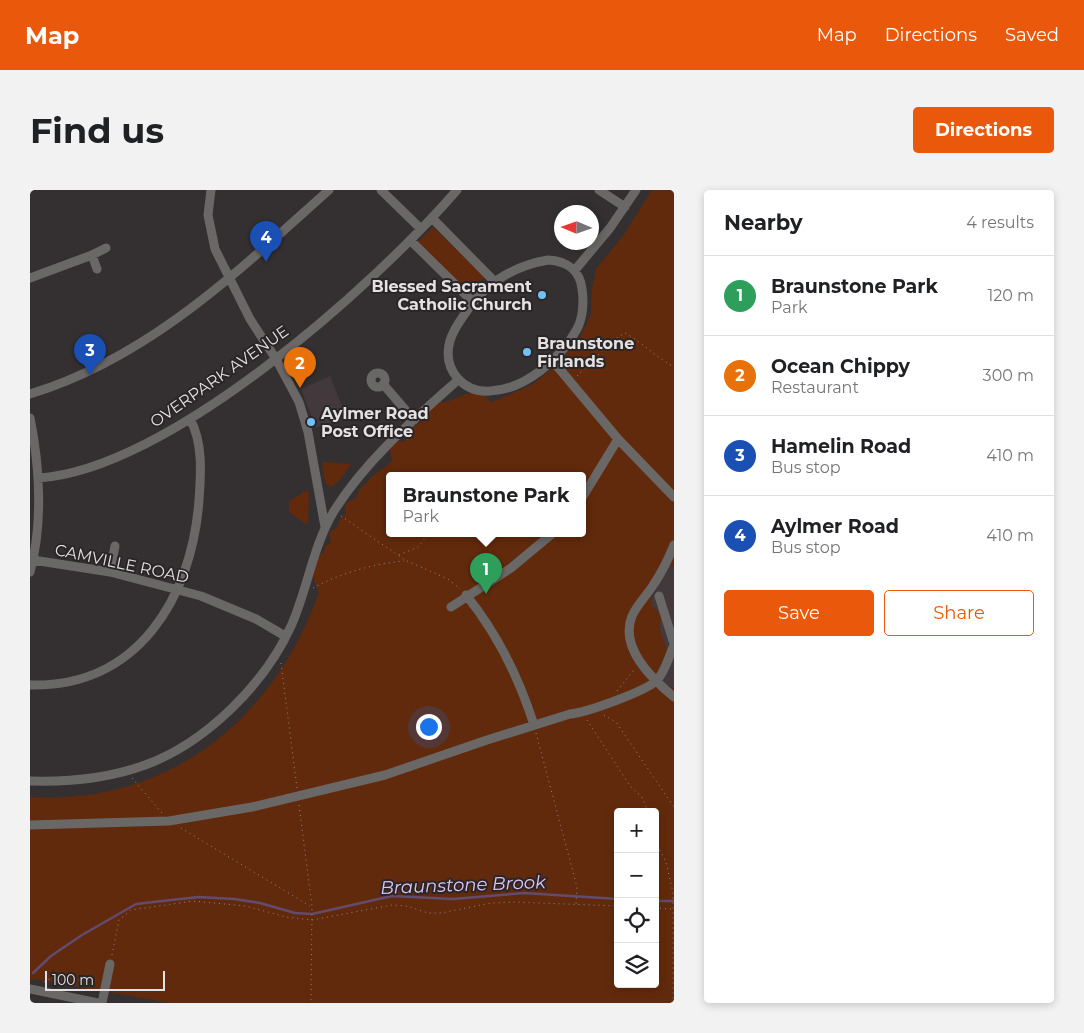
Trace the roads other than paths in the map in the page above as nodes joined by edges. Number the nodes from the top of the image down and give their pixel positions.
1 (211, 190) edge
2 (328, 190) edge
3 (381, 190) edge
4 (457, 190) edge
5 (599, 190) edge
6 (636, 190) edge
7 (625, 207) junction
8 (432, 218) junction
9 (421, 229) junction
10 (410, 240) junction
11 (106, 248) dead end
12 (92, 255) junction
13 (97, 269) dead end
14 (575, 270) junction
15 (30, 278) edge
16 (230, 278) junction
17 (495, 282) junction
18 (474, 302) junction
19 (276, 359) junction
20 (552, 360) junction
21 (458, 380) junction
22 (383, 384) dead end
23 (30, 394) edge
24 (30, 418) edge
25 (190, 419) junction
26 (414, 420) junction
27 (618, 439) junction
28 (38, 478) junction
29 (586, 491) edge
30 (674, 497) edge
31 (325, 527) junction
32 (548, 537) edge
33 (115, 546) dead end
34 (674, 546) edge
35 (33, 560) junction
36 (30, 572) edge
37 (110, 572) junction
38 (178, 590) junction
39 (466, 595) junction
40 (659, 596) dead end
41 (451, 607) dead end
42 (285, 636) junction
43 (674, 645) edge
44 (656, 682) junction
45 (30, 685) edge
46 (674, 697) edge
47 (534, 725) junction
48 (30, 781) edge
49 (30, 825) edge
50 (110, 964) road end
51 (30, 989) edge
52 (98, 1003) edge
53 (102, 1003) edge

1 - 16 street
2 - 16 street
3 - 9 street
4 - 8 street, OVERPARK AVENUE
5 - 7 street
6 - 7 street
7 - 14 street
8 - 9 street, OVERPARK AVENUE
8 - 17 street
9 - 10 street, OVERPARK AVENUE
10 - 18 street
10 - 19 street, OVERPARK AVENUE
11 - 12 street
12 - 13 street
12 - 15 street
14 - 17 street
14 - 20 street
16 - 19 street
16 - 23 street
17 - 18 street
18 - 21 street
19 - 25 street, OVERPARK AVENUE
19 - 31 street
20 - 21 street
20 - 27 street
21 - 26 street
22 - 26 street
24 - 28 street
25 - 28 street, OVERPARK AVENUE
25 - 38 street
26 - 31 street
27 - 29 street
27 - 30 street
28 - 35 street
31 - 42 street
32 - 39 street
33 - 37 street
34 - 44 street
35 - 36 street
35 - 37 street, CAMVILLE ROAD
37 - 38 street, CAMVILLE ROAD
38 - 42 street, CAMVILLE ROAD
38 - 45 street
39 - 41 street
39 - 47 street
40 - 43 street
42 - 48 street
43 - 44 street
44 - 46 street
44 - 47 street
47 - 49 street
50 - 53 street
51 - 52 street

